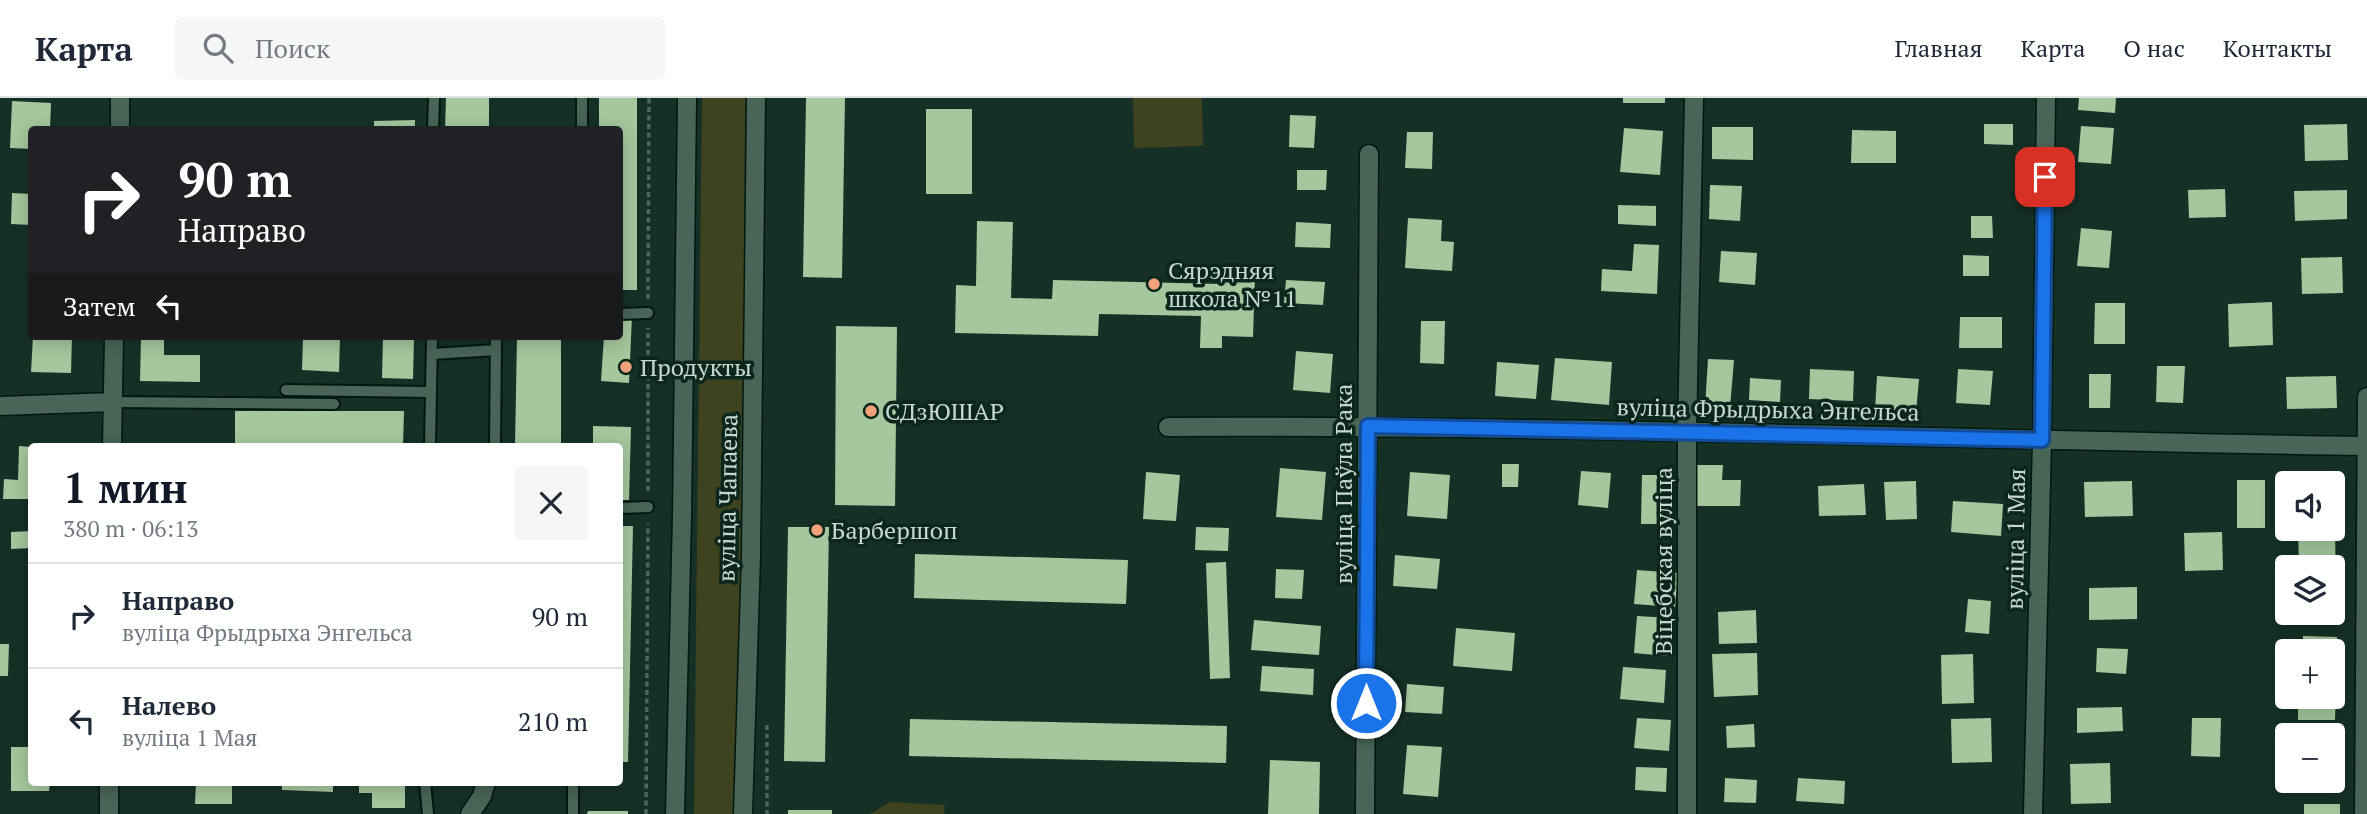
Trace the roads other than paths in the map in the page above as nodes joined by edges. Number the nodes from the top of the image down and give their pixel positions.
1 (120, 98) edge
2 (434, 98) edge
3 (582, 98) edge
4 (687, 98) edge
5 (756, 98) edge
6 (1694, 98) edge
7 (2046, 98) edge
8 (120, 126) edge
9 (433, 126) edge
10 (582, 126) edge
11 (1369, 154) dead end
12 (648, 313) road end
13 (623, 314) edge
14 (114, 340) edge
15 (432, 340) edge
16 (496, 340) edge
17 (496, 349) junction
18 (432, 354) junction
19 (286, 390) dead end
20 (431, 392) junction
21 (2367, 397) edge
22 (113, 402) junction
23 (334, 404) dead end
24 (0, 405) edge
25 (1368, 426) junction
26 (1168, 427) dead end
27 (1687, 431) junction
28 (2042, 440) junction
29 (112, 443) edge
30 (430, 443) edge
31 (495, 443) edge
32 (2366, 446) edge
33 (648, 506) road end
34 (623, 508) edge
35 (109, 786) edge
36 (425, 786) edge
37 (485, 786) edge
38 (573, 786) edge
39 (109, 814) edge
40 (428, 814) edge
41 (470, 814) edge
42 (573, 814) edge
43 (675, 814) edge
44 (743, 814) edge
45 (1366, 814) edge
46 (1687, 814) edge
47 (2033, 814) edge
48 (2364, 814) edge

1 - 8 street
2 - 9 lane
3 - 10 lane
4 - 43 street, вуліца Чапаева
5 - 44 street, вуліца Чапаева
6 - 27 street, Віцебская вуліца
7 - 28 street, вуліца 1 Мая
11 - 25 street, вуліца Паўла Рака
12 - 13 lane
14 - 22 street
15 - 18 lane
16 - 17 lane
17 - 18 lane
17 - 31 lane
18 - 20 lane
19 - 20 lane
20 - 30 lane
21 - 32 street
22 - 23 lane
22 - 24 street
22 - 29 street
25 - 26 street, вуліца Фрыдрыха Энгельса
25 - 27 street, вуліца Фрыдрыха Энгельса
25 - 45 street, вуліца Паўла Рака
27 - 28 street, вуліца Фрыдрыха Энгельса
27 - 46 street, Віцебская вуліца
28 - 32 street, вуліца Фрыдрыха Энгельса
28 - 47 street, вуліца 1 Мая
32 - 48 street
33 - 34 lane
35 - 39 street
36 - 40 lane
37 - 41 street
38 - 42 lane

